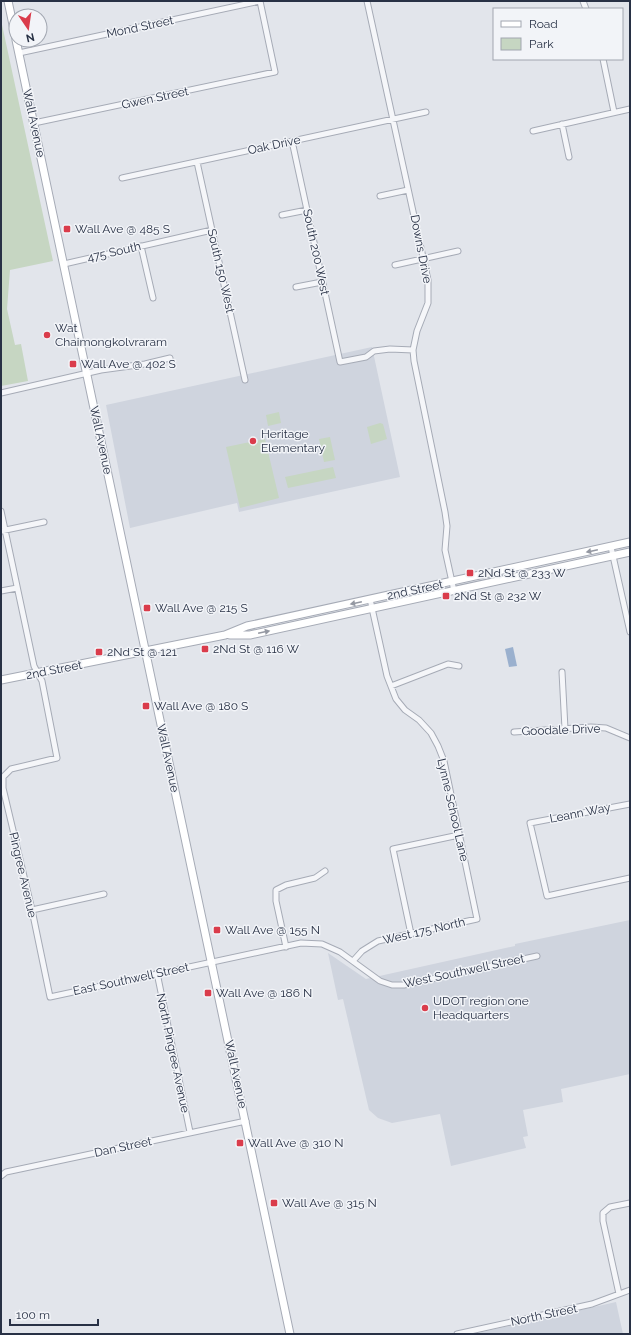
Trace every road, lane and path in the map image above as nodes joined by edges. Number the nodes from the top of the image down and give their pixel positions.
1 (260, 1) edge
2 (367, 1) edge
3 (18, 48) edge
4 (19, 53) junction
5 (603, 60) edge
6 (630, 109) edge
7 (426, 112) dead end
8 (614, 112) junction
9 (393, 120) junction
10 (34, 123) junction
11 (562, 124) junction
12 (533, 131) dead end
13 (292, 141) junction
14 (569, 158) dead end
15 (197, 162) junction
16 (122, 178) dead end
17 (408, 190) junction
18 (380, 196) dead end
19 (307, 210) junction
20 (282, 215) dead end
21 (212, 230) junction
22 (141, 246) junction
23 (458, 251) dead end
24 (423, 259) junction
25 (64, 264) junction
26 (395, 265) dead end
27 (322, 282) junction
28 (296, 287) dead end
29 (153, 298) dead end
30 (413, 350) junction
31 (170, 358) dead end
32 (87, 373) junction
33 (245, 380) dead end
34 (1, 393) edge
35 (1, 511) edge
36 (44, 522) dead end
37 (3, 531) edge
38 (630, 542) edge
39 (611, 547) junction
40 (630, 552) edge
41 (613, 556) junction
42 (452, 582) junction
43 (17, 588) junction
44 (1, 591) edge
45 (454, 591) junction
46 (370, 600) junction
47 (372, 609) junction
48 (630, 632) edge
49 (225, 635) junction
50 (145, 652) junction
51 (459, 666) dead end
52 (562, 672) dead end
53 (38, 673) junction
54 (1, 680) edge
55 (391, 686) junction
56 (565, 729) junction
57 (514, 732) dead end
58 (630, 738) edge
59 (630, 804) edge
60 (460, 835) junction
61 (325, 871) dead end
62 (630, 878) edge
63 (104, 894) dead end
64 (32, 910) junction
65 (477, 919) joint
66 (411, 934) junction
67 (286, 946) junction
68 (537, 956) dead end
69 (211, 962) junction
70 (353, 962) junction
71 (157, 973) junction
72 (50, 997) joint
73 (246, 1121) junction
74 (190, 1132) junction
75 (1, 1176) edge
76 (630, 1203) edge
77 (630, 1290) edge
78 (619, 1294) junction
79 (290, 1334) edge
80 (457, 1334) edge

1 - 4 street, Mond Street
1 - 10 street, Gwen Street
2 - 9 street, Downs Drive
3 - 4 main road, Wall Avenue
4 - 10 main road, Wall Avenue
5 - 8 street
6 - 8 street
7 - 9 street, Oak Drive
8 - 11 street
9 - 13 street, Oak Drive
9 - 17 street, Downs Drive
10 - 25 main road, Wall Avenue
11 - 12 street
11 - 14 street
13 - 15 street, Oak Drive
13 - 19 street, South 200 West
15 - 16 street, Oak Drive
15 - 21 street, South 150 West
17 - 18 street
17 - 24 street, Downs Drive
19 - 20 street
19 - 27 street, South 200 West
21 - 22 street, 475 South
21 - 33 street, South 150 West
22 - 25 street, 475 South
22 - 29 street
23 - 24 street
24 - 26 street
24 - 30 street, Downs Drive
25 - 32 main road, Wall Avenue
27 - 28 street
27 - 30 street, South 200 West
30 - 42 street, Downs Drive
31 - 32 street
32 - 34 street
32 - 50 main road, Wall Avenue
35 - 37 street, Pingree Avenue
36 - 37 street
37 - 43 street, Pingree Avenue
38 - 39 main road, 2nd Street
39 - 41 street
39 -> 42 main road, 2nd Street
40 - 41 main road, 2nd Street
41 - 45 main road, 2nd Street
41 - 48 street
42 - 45 street, Downs Drive
42 - 46 main road, 2nd Street
43 - 44 street
43 - 53 street, Pingree Avenue
45 - 47 main road, 2nd Street
46 - 47 street, Lynne School Lane
46 -> 49 main road, 2nd Street
49 -> 47 main road, 2nd Street
47 - 55 street, Lynne School Lane
49 - 50 main road, 2nd Street
50 - 53 main road, 2nd Street
50 - 69 main road, Wall Avenue
51 - 55 street
52 - 56 street
53 - 54 main road, 2nd Street
53 - 64 street, Pingree Avenue
55 - 60 street, Lynne School Lane
56 - 57 street, Goodale Drive
56 - 58 street, Goodale Drive
59 - 62 street, Leann Way
60 - 65 street, Lynne School Lane
60 - 66 street
61 - 67 street
63 - 64 street
64 - 72 street, Pingree Avenue
65 - 66 street, West 175 North
66 - 70 street, West 175 North
67 - 69 street, West Southwell Street
67 - 70 street, West Southwell Street
68 - 70 street, West Southwell Street
69 - 71 street, East Southwell Street
69 - 73 main road, Wall Avenue
71 - 72 street, East Southwell Street
71 - 74 street, North Pingree Avenue
73 - 74 street, Dan Street
73 - 79 main road, Wall Avenue
74 - 75 street, Dan Street
76 - 78 street
77 - 78 street, North Street
78 - 80 street, North Street

